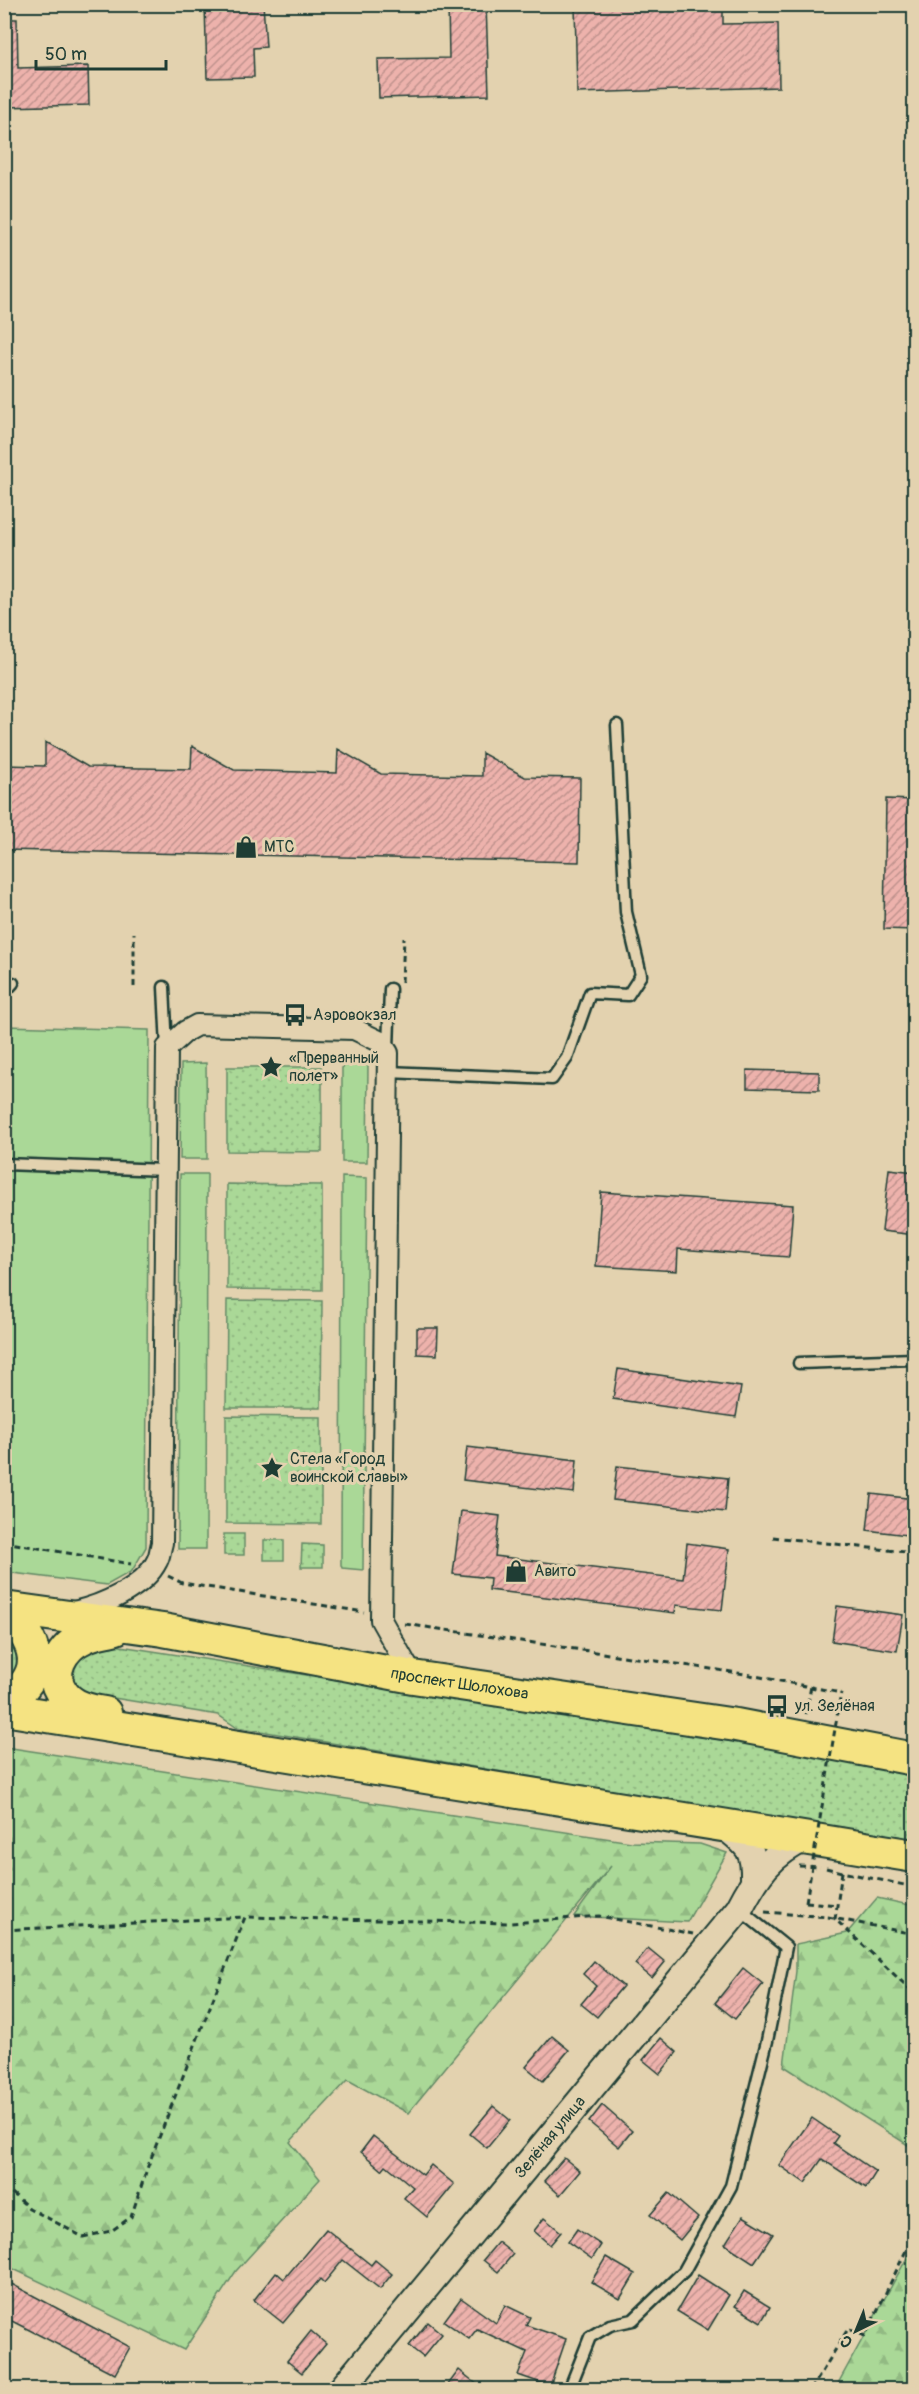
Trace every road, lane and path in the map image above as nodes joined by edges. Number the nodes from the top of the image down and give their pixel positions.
1 (617, 725) dead end
2 (134, 933) dead end
3 (404, 938) dead end
4 (13, 983) dead end
5 (134, 987) dead end
6 (164, 987) dead end
7 (396, 989) joint
8 (4, 993) edge
9 (167, 1048) junction
10 (388, 1063) junction
11 (4, 1164) edge
12 (165, 1170) junction
13 (915, 1359) edge
14 (799, 1364) dead end
15 (773, 1538) dead end
16 (4, 1542) edge
17 (915, 1553) edge
18 (153, 1568) junction
19 (5, 1608) edge
20 (53, 1616) junction
21 (381, 1620) junction
22 (123, 1626) junction
23 (413, 1677) junction
24 (4, 1703) edge
25 (4, 1709) edge
26 (160, 1734) junction
27 (915, 1734) edge
28 (870, 1751) junction
29 (915, 1760) edge
30 (722, 1824) junction
31 (806, 1838) junction
32 (915, 1856) edge
33 (754, 1879) junction
34 (915, 1887) edge
35 (837, 1905) junction
36 (739, 1909) junction
37 (245, 1917) junction
38 (835, 1919) junction
39 (702, 1929) dead end
40 (4, 1930) edge
41 (915, 1934) edge
42 (915, 1993) edge
43 (4, 2186) edge
44 (915, 2234) edge
45 (341, 2390) edge
46 (569, 2390) edge
47 (811, 2390) edge

1 - 10 lane
2 - 5 path
3 - 7 path
4 - 8 lane
6 - 9 lane
7 - 10 lane
9 - 10 street
9 - 12 street
10 - 21 street
11 - 12 lane
12 - 18 street
13 - 14 lane
15 - 17 path
16 - 18 path
18 - 20 street
18 - 21 path
19 - 20 main road, проспект Шолохова
19 - 24 main road
20 - 22 main road, проспект Шолохова
21 - 23 street
21 - 35 path, bridge
22 - 23 main road, проспект Шолохова
22 - 26 main road
23 - 28 main road, проспект Шолохова
25 - 26 main road
26 - 30 main road
27 - 28 main road
28 - 29 main road, проспект Шолохова
30 - 31 main road
30 - 33 street
31 - 32 main road
31 - 33 street, Зелёная улица
33 - 36 street, Зелёная улица
34 - 35 path
35 - 38 path
36 - 38 path
36 - 45 street, Зелёная улица
36 - 46 lane
37 - 39 path
37 - 40 path
37 - 43 path
38 - 41 path
38 - 42 path
44 - 47 path

